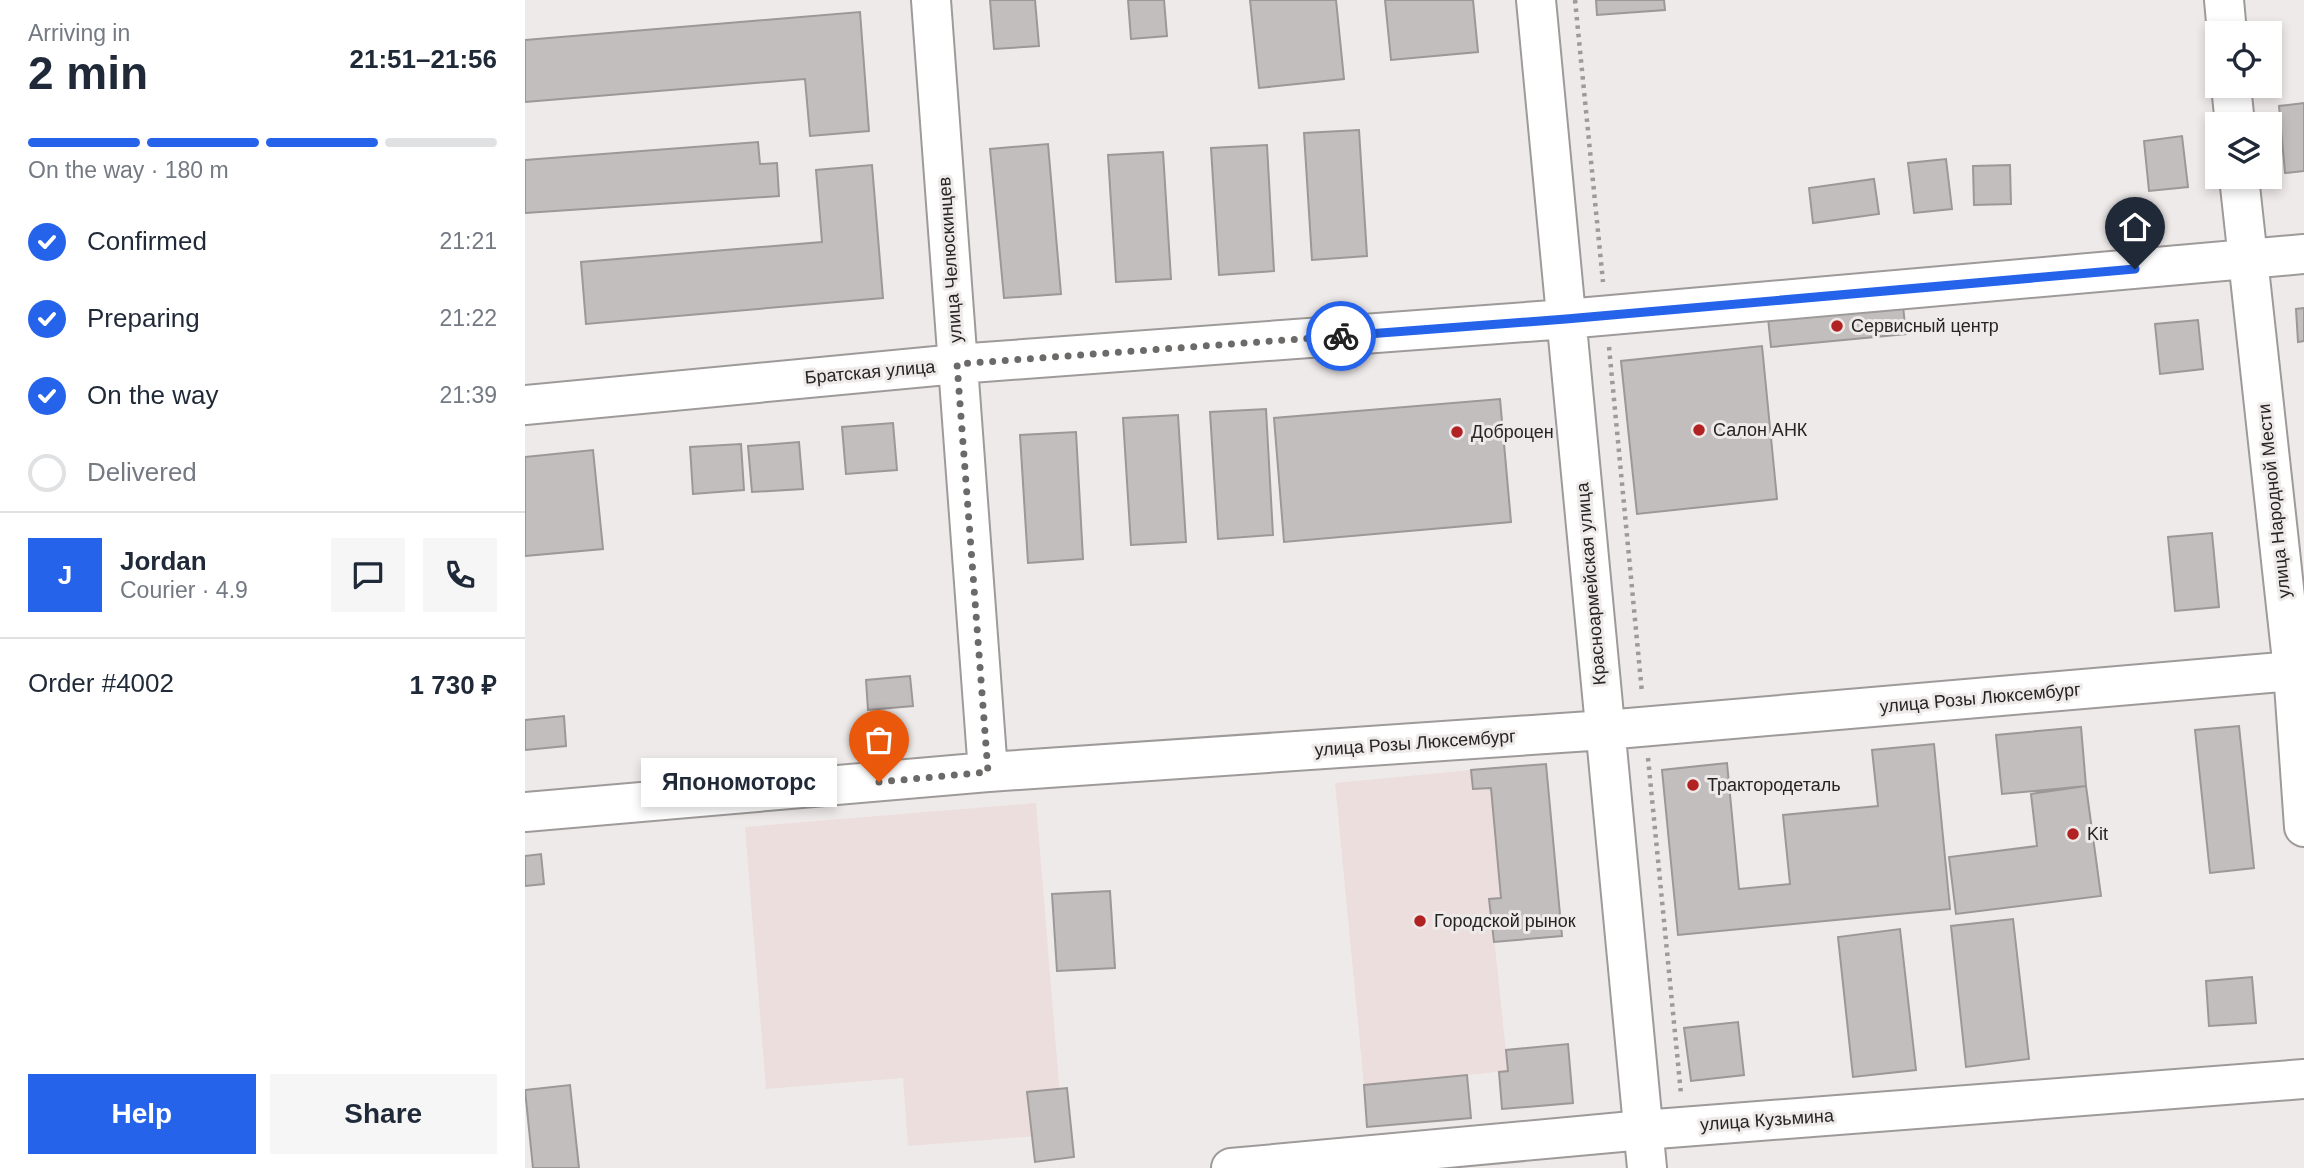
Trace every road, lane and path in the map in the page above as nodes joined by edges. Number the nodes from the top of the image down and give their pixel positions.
1 (931, 0) edge
2 (1536, 0) edge
3 (1575, 0) edge
4 (2224, 0) edge
5 (2226, 21) edge
6 (2240, 189) edge
7 (2304, 254) edge
8 (2247, 259) junction
9 (1606, 315) junction
10 (1566, 319) junction
11 (957, 364) junction
12 (525, 405) edge
13 (2299, 670) edge
14 (1645, 727) junction
15 (1605, 730) junction
16 (988, 772) junction
17 (525, 812) edge
18 (2304, 827) edge
19 (2304, 1079) edge
20 (1684, 1126) junction
21 (1643, 1130) junction
22 (1231, 1168) edge
23 (1647, 1168) edge

1 - 11 street, улица Челюскинцев
2 - 10 street, Красноармейская улица
3 - 9 path
4 - 5 street
6 - 8 street, улица Народной Мести
7 - 8 street, Братская улица
8 - 9 street, Братская улица
8 - 13 street, улица Народной Мести
9 - 10 street, Братская улица
9 - 14 path
10 - 11 street, Братская улица
10 - 15 street, Красноармейская улица
11 - 12 street, Братская улица
11 - 16 street, улица Челюскинцев
13 - 14 street, улица Розы Люксембург
13 - 18 street, улица Народной Мести
14 - 15 street, улица Розы Люксембург
14 - 20 path
15 - 16 street, улица Розы Люксембург
15 - 21 street, Красноармейская улица
16 - 17 street, улица Розы Люксембург
19 - 20 street, улица Кузьмина
20 - 21 street, улица Кузьмина
21 - 22 street, улица Кузьмина
21 - 23 street, Красноармейская улица

